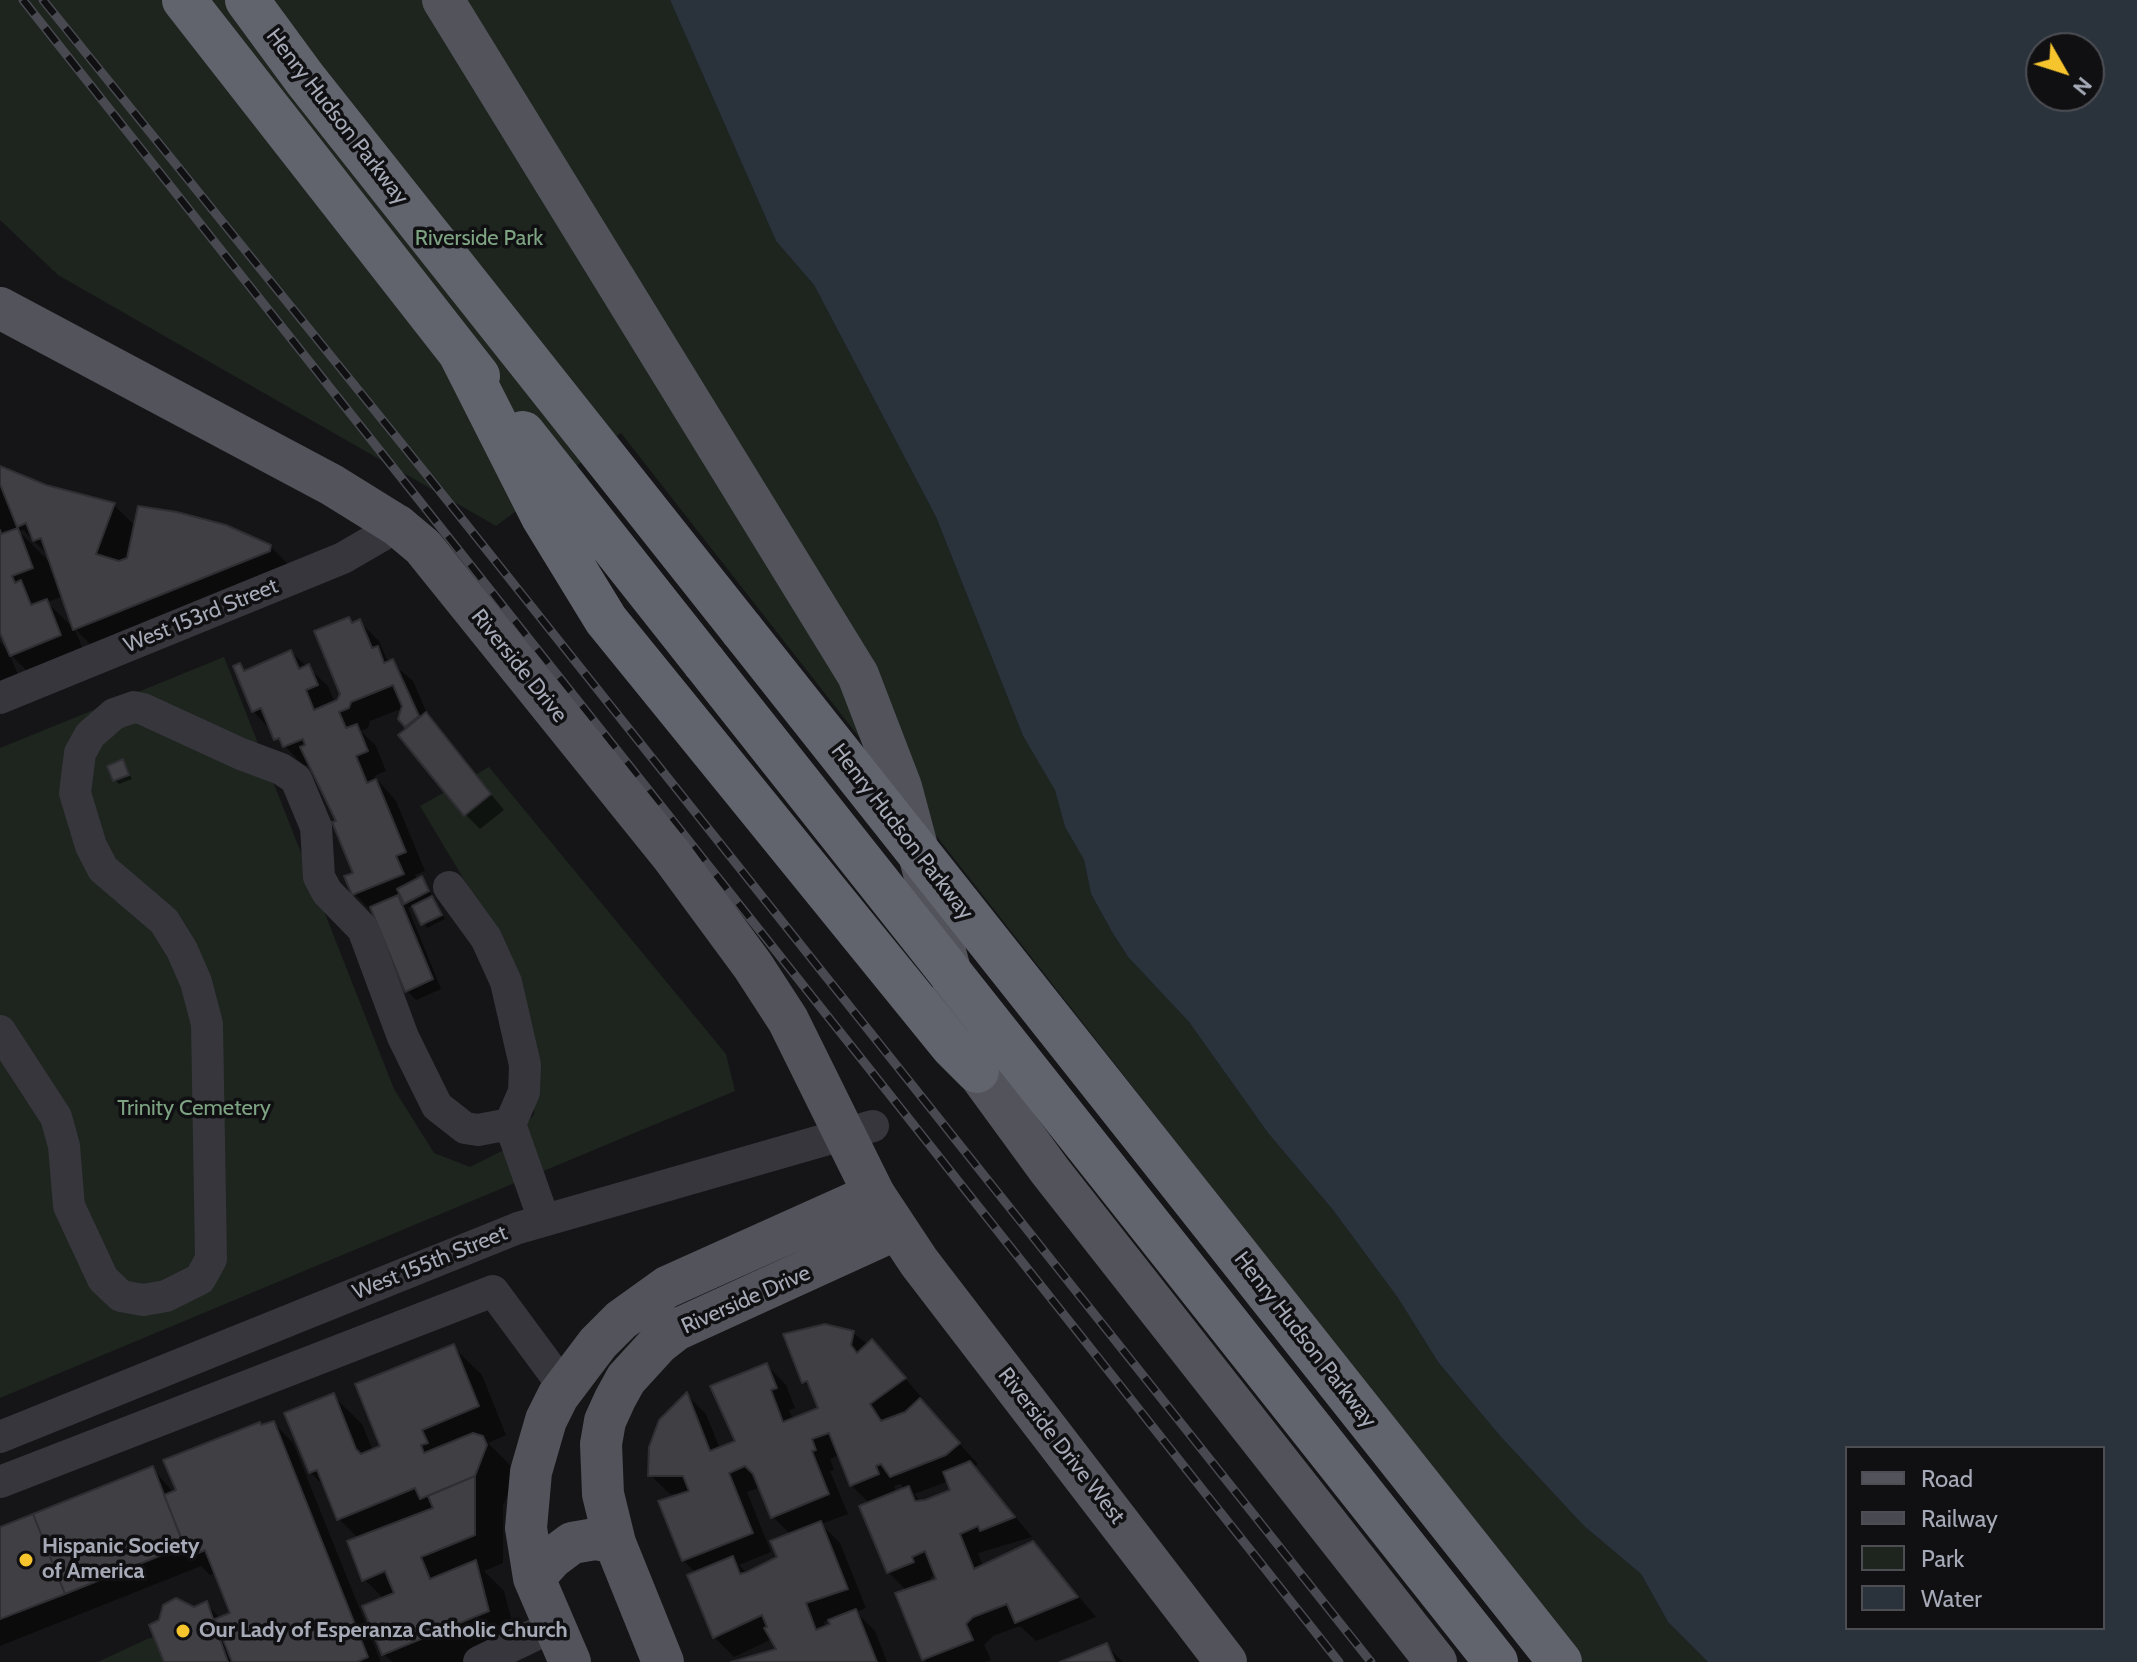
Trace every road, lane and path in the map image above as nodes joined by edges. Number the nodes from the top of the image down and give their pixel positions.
1 (184, 0) edge
2 (247, 0) edge
3 (265, 0) edge
4 (443, 0) edge
5 (305, 79) junction
6 (0, 308) edge
7 (461, 355) junction
8 (398, 526) junction
9 (858, 675) junction
10 (0, 698) edge
11 (449, 887) dead end
12 (0, 1031) edge
13 (977, 1071) junction
14 (510, 1124) junction
15 (1018, 1125) junction
16 (873, 1126) dead end
17 (874, 1194) junction
18 (544, 1220) junction
19 (895, 1230) junction
20 (564, 1387) junction
21 (0, 1437) edge
22 (0, 1482) edge
23 (615, 1543) junction
24 (534, 1578) junction
25 (563, 1644) edge
26 (479, 1662) edge
27 (663, 1662) edge
28 (1226, 1662) edge
29 (1436, 1662) edge
30 (1496, 1662) edge
31 (1560, 1662) edge

1 - 7 highway
2 - 5 highway, Henry Hudson Parkway
3 - 5 highway
4 - 9 main road
5 - 31 highway, Henry Hudson Parkway, bridge
6 - 8 main road, Riverside Drive
7 - 13 highway
7 - 30 highway, bridge
8 - 10 street, West 153rd Street
8 - 17 main road, Riverside Drive, bridge
9 - 13 main road
9 - 15 main road
11 - 14 street
12 - 14 street
13 - 15 main road
14 - 18 street
15 - 29 main road
16 - 18 street, West 155th Street
17 - 19 main road, Riverside Drive
17 - 20 main road, Riverside Drive
18 - 21 street, West 155th Street
19 - 23 main road, Riverside Drive
19 - 28 main road, Riverside Drive West
20 - 22 street
20 - 24 main road, Riverside Drive
23 - 24 main road
23 - 27 main road, Riverside Drive
24 - 25 main road, Riverside Drive
25 - 26 street

